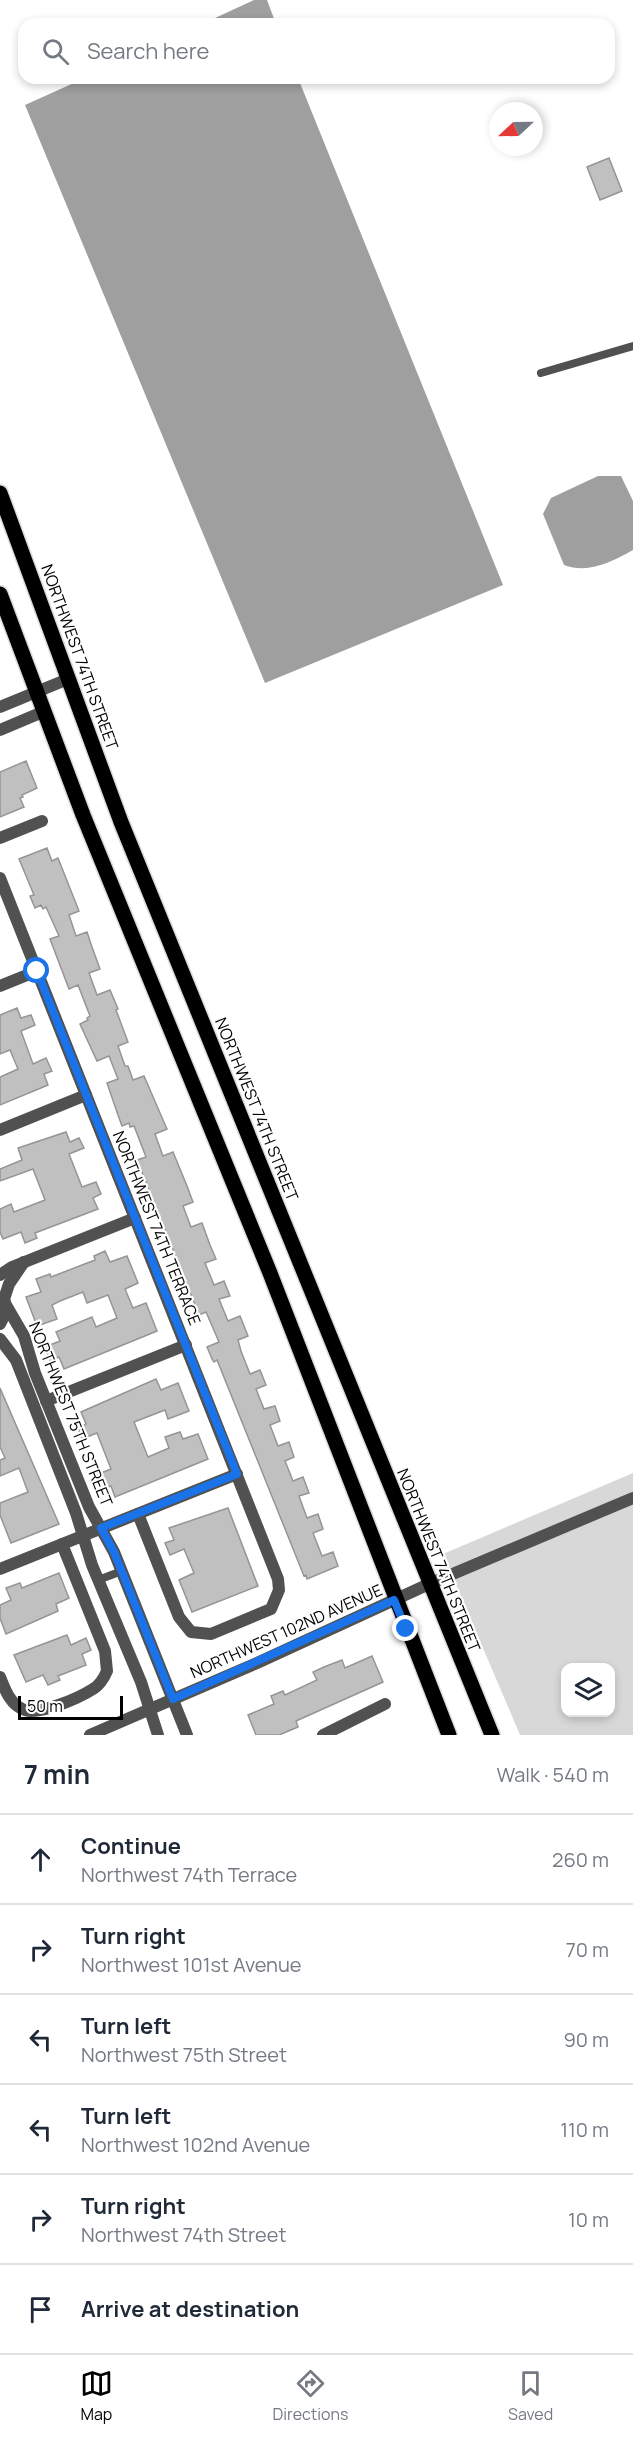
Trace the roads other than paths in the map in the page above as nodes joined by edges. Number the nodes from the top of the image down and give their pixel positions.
1 (633, 346) edge
2 (541, 373) dead end
3 (0, 493) edge
4 (0, 594) edge
5 (68, 679) junction
6 (37, 691) junction
7 (0, 707) edge
8 (45, 711) junction
9 (0, 730) edge
10 (42, 820) dead end
11 (0, 838) edge
12 (0, 878) edge
13 (37, 971) junction
14 (0, 986) edge
15 (86, 1095) junction
16 (0, 1130) edge
17 (135, 1218) junction
18 (24, 1262) junction
19 (0, 1275) edge
20 (3, 1299) edge
21 (0, 1324) edge
22 (0, 1339) edge
23 (186, 1345) junction
24 (46, 1401) junction
25 (237, 1474) junction
26 (633, 1498) edge
27 (138, 1514) junction
28 (101, 1528) junction
29 (84, 1535) junction
30 (62, 1544) junction
31 (0, 1569) edge
32 (122, 1571) junction
33 (98, 1580) junction
34 (429, 1584) junction
35 (394, 1600) junction
36 (0, 1677) edge
37 (173, 1699) junction
38 (385, 1704) dead end
39 (150, 1709) junction
40 (343, 1731) edge
41 (90, 1735) edge
42 (158, 1735) edge
43 (187, 1735) edge
44 (323, 1735) edge
45 (449, 1735) edge
46 (492, 1735) edge

1 - 2 lane
3 - 5 main road, NORTHWEST 74TH STREET
4 - 6 main road
5 - 6 street
5 - 34 main road, NORTHWEST 74TH STREET
6 - 7 street
6 - 8 main road
8 - 9 street
8 - 35 main road
10 - 11 street
12 - 13 street, NORTHWEST 74TH TERRACE
13 - 14 street
13 - 15 street, NORTHWEST 74TH TERRACE
15 - 16 street
15 - 17 street, NORTHWEST 74TH TERRACE
17 - 18 street
17 - 23 street, NORTHWEST 74TH TERRACE
18 - 19 street
18 - 20 street
20 - 21 street
20 - 24 street, NORTHWEST 75TH STREET
22 - 29 street, NORTHWEST 75TH STREET
23 - 24 street
23 - 25 street, NORTHWEST 74TH TERRACE
24 - 28 street, NORTHWEST 75TH STREET
25 - 27 street
25 - 27 street, NORTHWEST 74TH TERRACE
26 - 34 street, NORTHWEST 102ND AVENUE
27 - 28 street
28 - 29 street
28 - 32 street, NORTHWEST 75TH STREET
29 - 30 street
29 - 33 street, NORTHWEST 75TH STREET
30 - 31 street
30 - 36 street
32 - 33 lane
32 - 37 street, NORTHWEST 75TH STREET
33 - 39 street, NORTHWEST 75TH STREET
34 - 35 street, NORTHWEST 102ND AVENUE
34 - 46 main road, NORTHWEST 74TH STREET
35 - 37 street, NORTHWEST 102ND AVENUE
35 - 45 main road
37 - 39 street, NORTHWEST 102ND AVENUE
37 - 43 street, NORTHWEST 75TH STREET
38 - 40 street
39 - 41 street, NORTHWEST 102ND AVENUE
39 - 42 street, NORTHWEST 75TH STREET
40 - 44 street

